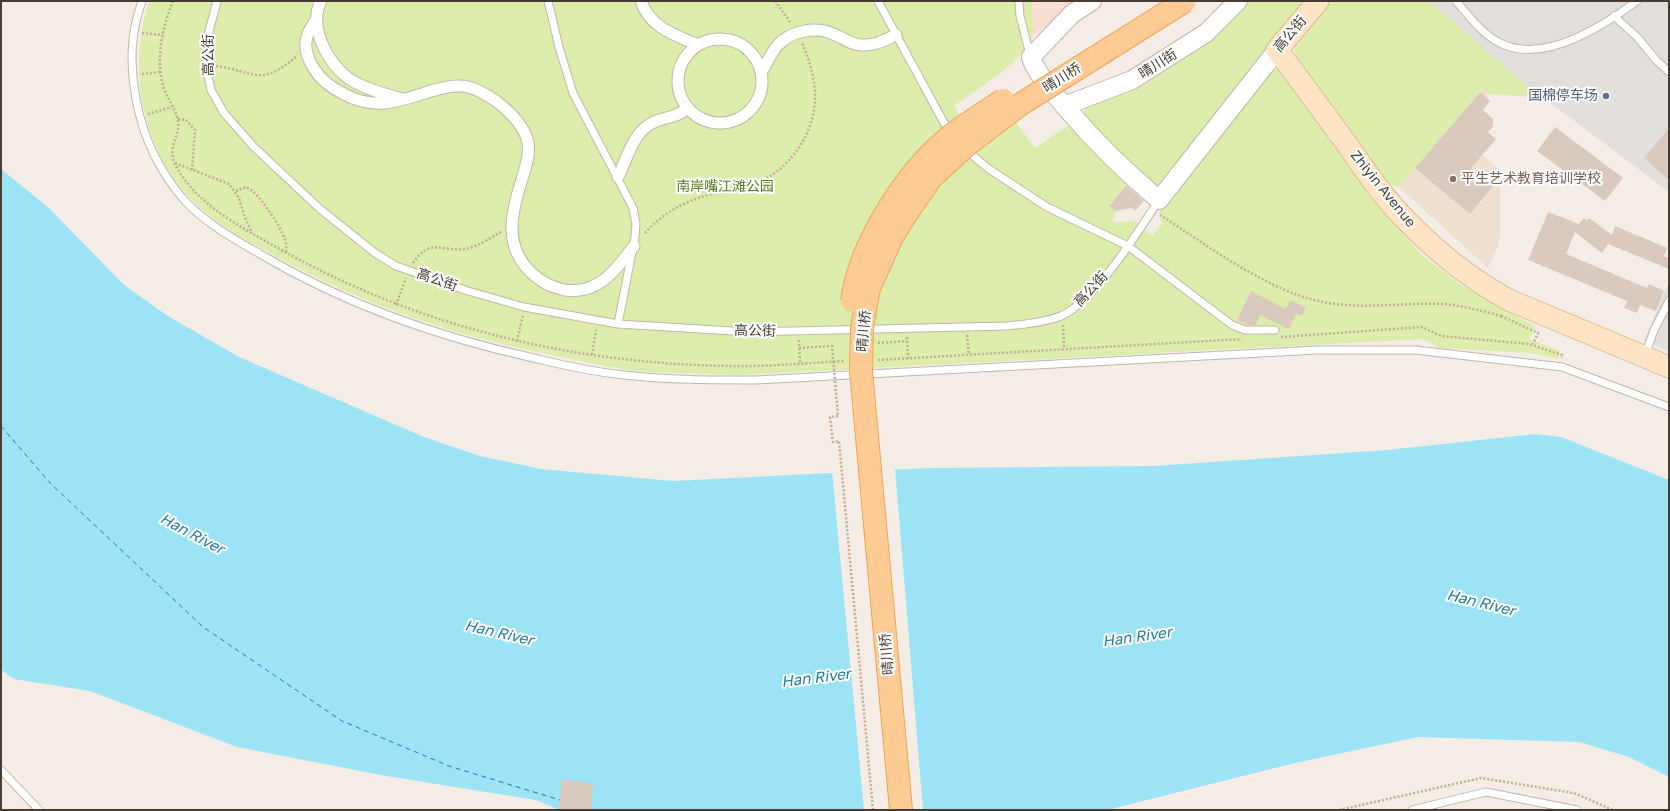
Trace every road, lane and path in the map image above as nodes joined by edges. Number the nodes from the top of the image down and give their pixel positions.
1 (142, 1) edge
2 (172, 1) edge
3 (217, 1) edge
4 (320, 1) edge
5 (548, 1) edge
6 (641, 1) edge
7 (775, 1) edge
8 (878, 1) edge
9 (1019, 1) edge
10 (1092, 1) edge
11 (1157, 1) edge
12 (1184, 1) edge
13 (1238, 1) edge
14 (1318, 1) edge
15 (1456, 1) edge
16 (1637, 1) edge
17 (1614, 16) junction
18 (316, 20) junction
19 (133, 32) junction
20 (798, 34) junction
21 (163, 35) junction
22 (896, 35) junction
23 (698, 45) junction
24 (305, 49) junction
25 (1277, 50) junction
26 (1031, 57) junction
27 (207, 66) junction
28 (762, 71) junction
29 (161, 72) junction
30 (1669, 72) edge
31 (132, 75) junction
32 (361, 85) junction
33 (404, 99) junction
34 (356, 100) junction
35 (1064, 106) junction
36 (172, 107) junction
37 (688, 108) junction
38 (140, 116) junction
39 (178, 119) junction
40 (174, 163) junction
41 (192, 170) junction
42 (618, 178) junction
43 (236, 191) junction
44 (1156, 205) junction
45 (512, 226) junction
46 (252, 234) junction
47 (634, 246) junction
48 (1128, 246) junction
49 (286, 253) junction
50 (409, 271) junction
51 (405, 279) dead end
52 (1669, 301) edge
53 (396, 305) junction
54 (1505, 308) junction
55 (523, 315) dead end
56 (618, 324) junction
57 (1062, 324) dead end
58 (967, 332) dead end
59 (1275, 334) joint
60 (1249, 339) dead end
61 (595, 340) dead end
62 (517, 341) junction
63 (907, 341) dead end
64 (1533, 344) junction
65 (1064, 350) junction
66 (592, 355) junction
67 (969, 355) junction
68 (1645, 357) junction
69 (908, 358) junction
70 (877, 360) dead end
71 (846, 361) dead end
72 (800, 363) junction
73 (1562, 366) junction
74 (1669, 367) edge
75 (1669, 407) edge
76 (1, 770) edge
77 (39, 810) edge
78 (873, 810) edge
79 (887, 810) edge
80 (901, 810) edge
81 (1412, 810) edge
82 (1577, 810) edge

1 - 19 lane
2 - 21 path
3 - 27 lane, 高公街
4 - 18 street
5 - 42 lane
6 - 23 street
7 - 20 path
8 - 22 lane
9 - 26 lane
10 - 26 street
11 - 79 main road, 晴川桥, bridge
12 - 80 main road, 晴川桥, bridge
13 - 35 street, 晴川街
14 - 25 main road, 高公街
15 - 17 lane
16 - 17 lane
17 - 30 lane
18 - 24 street
18 - 32 street
19 - 21 path
19 - 31 lane
20 - 22 street
20 - 28 street
20 - 47 path
21 - 29 path
22 - 48 lane
23 - 28 street
23 - 37 street
24 - 27 path
24 - 34 street
25 - 44 street, 高公街
25 - 54 main road, Zhiyin Avenue
26 - 35 street
27 - 50 lane, 高公街
28 - 37 street
29 - 31 path
29 - 36 path
31 - 38 lane
32 - 33 street
32 - 34 street
33 - 34 street
33 - 45 street
35 - 44 street
36 - 38 path
36 - 39 path
37 - 42 street
38 - 73 lane
39 - 40 path
39 - 41 path
40 - 41 path
40 - 46 path
41 - 43 path
42 - 47 lane
43 - 46 path
43 - 49 path
44 - 48 lane, 高公街
44 - 54 path
45 - 47 street
45 - 50 path
46 - 49 path
47 - 56 lane
48 - 56 lane, 高公街
48 - 59 lane
49 - 53 path
50 - 56 lane, 高公街
51 - 53 path
52 - 68 lane
53 - 62 path
54 - 64 path
54 - 68 main road, Zhiyin Avenue
55 - 62 path
57 - 65 path
58 - 67 path
59 - 64 path
60 - 65 path
61 - 66 path
62 - 66 path
63 - 69 path
64 - 73 path
65 - 67 path
66 - 72 path
67 - 69 path
68 - 74 main road, Zhiyin Avenue
69 - 70 path
71 - 72 path
72 - 78 path, 晴川桥, bridge
73 - 75 lane
76 - 77 lane
81 - 82 lane

